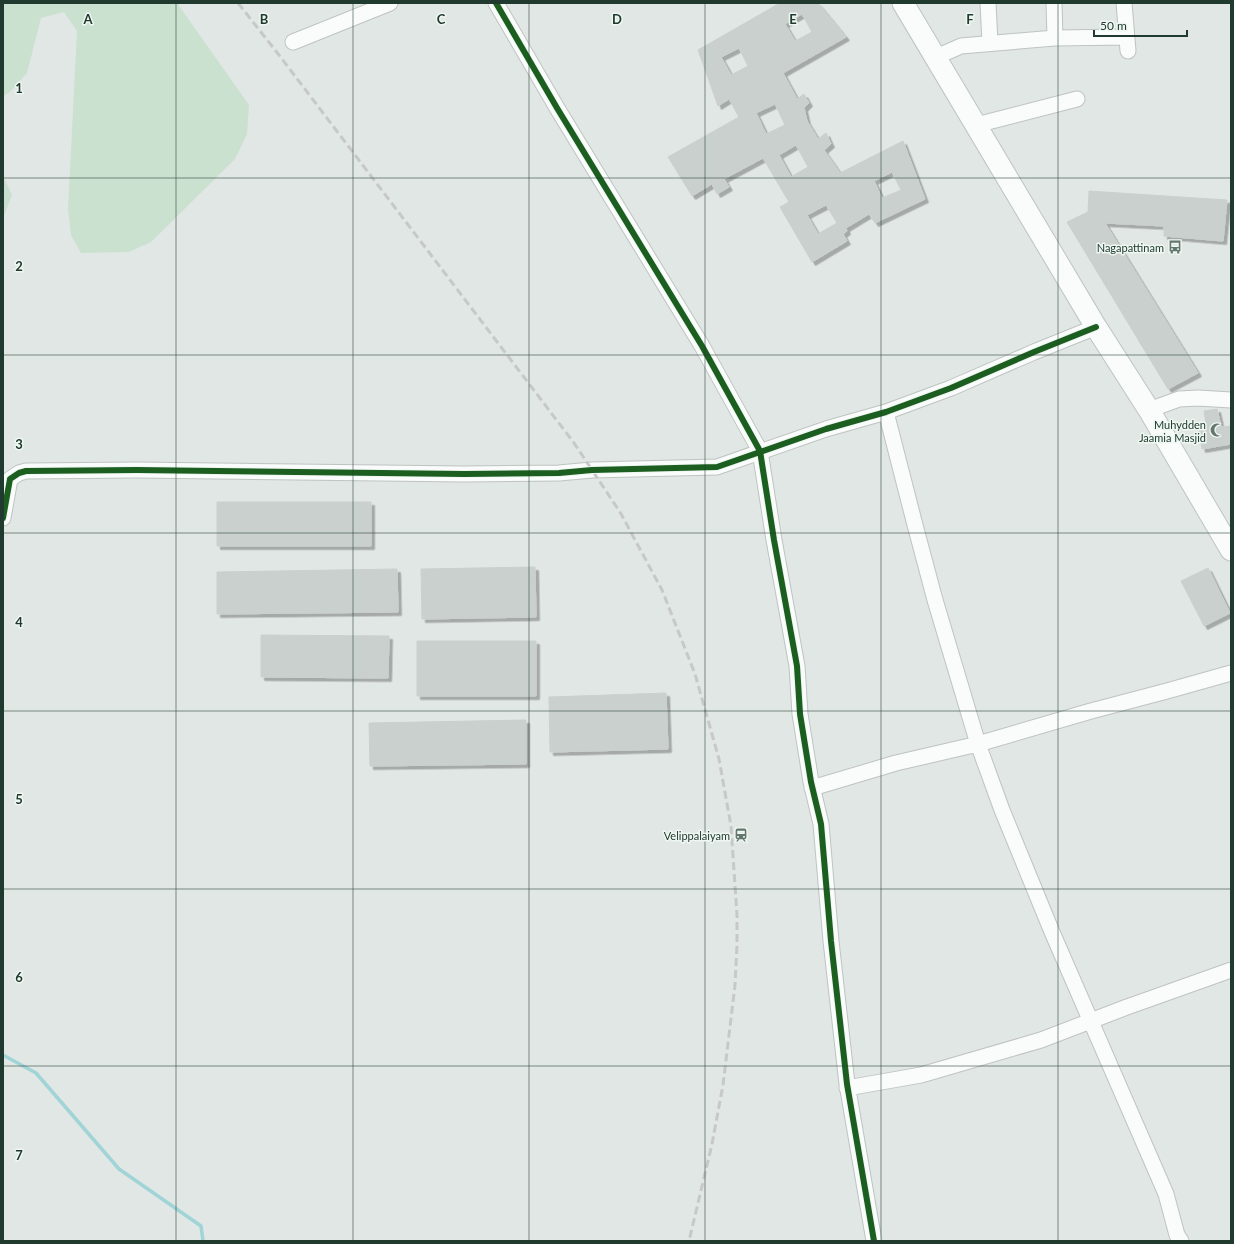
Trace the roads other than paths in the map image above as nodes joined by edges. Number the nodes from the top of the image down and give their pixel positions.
1 (390, 3) edge
2 (496, 3) edge
3 (903, 3) edge
4 (988, 3) edge
5 (1054, 3) edge
6 (1124, 3) edge
7 (1055, 38) junction
8 (293, 42) dead end
9 (990, 43) junction
10 (936, 58) junction
11 (1077, 99) dead end
12 (976, 125) junction
13 (1096, 327) junction
14 (1231, 400) edge
15 (1149, 410) junction
16 (886, 412) junction
17 (760, 451) junction
18 (3, 518) edge
19 (1231, 550) edge
20 (1231, 673) edge
21 (978, 744) junction
22 (812, 788) junction
23 (1231, 970) edge
24 (1091, 1021) junction
25 (847, 1088) junction
26 (874, 1241) edge
27 (1181, 1241) edge

1 - 8 street
2 - 17 street
3 - 10 main road
4 - 9 street
5 - 7 street
6 - 7 street
7 - 9 street
9 - 10 street
10 - 12 main road
11 - 12 street
12 - 13 main road
13 - 15 main road
13 - 16 street
14 - 15 street
15 - 19 main road
16 - 17 street
16 - 21 street
17 - 18 street
17 - 22 street
20 - 21 street
21 - 22 street
21 - 24 street
22 - 25 street
23 - 24 street
24 - 25 street
24 - 27 street
25 - 26 street

